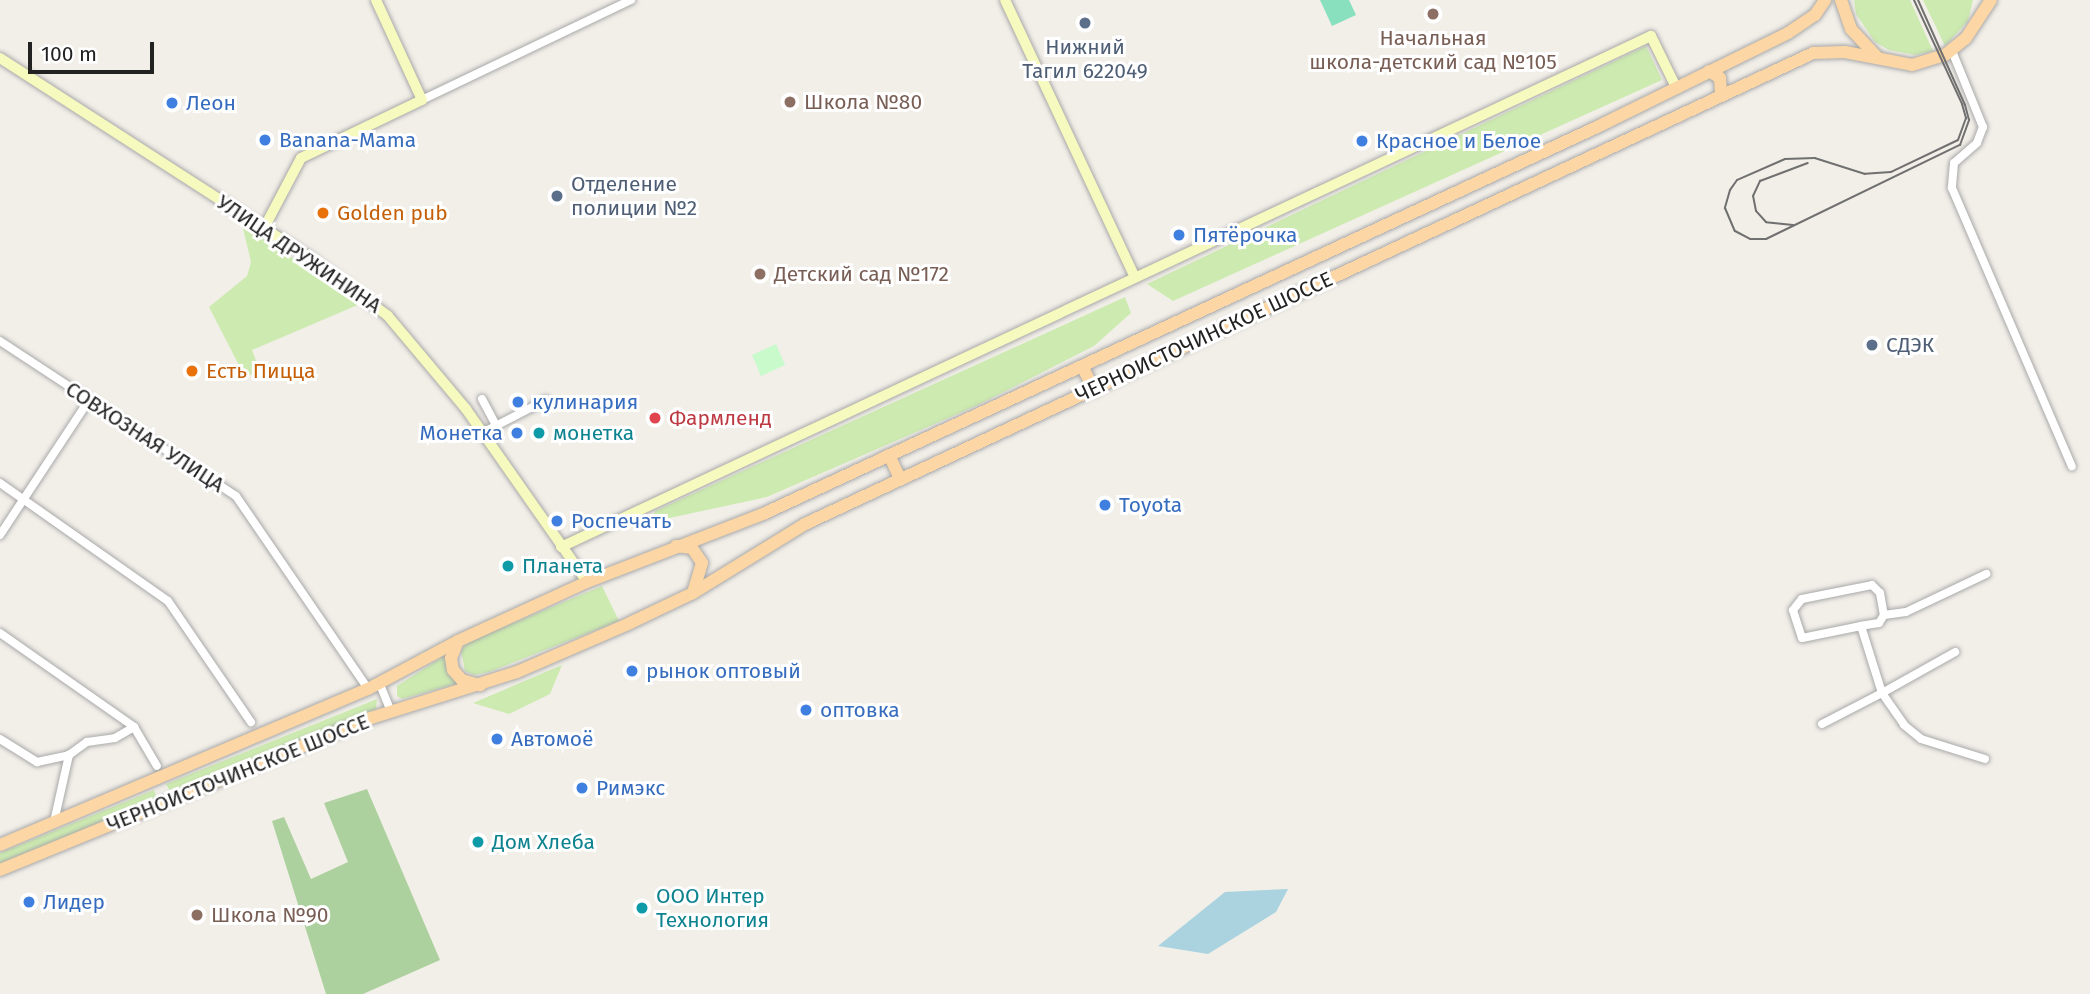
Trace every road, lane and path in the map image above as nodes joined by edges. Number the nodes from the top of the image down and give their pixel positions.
1 (376, 0) edge
2 (631, 0) edge
3 (1005, 0) edge
4 (1825, 0) edge
5 (1841, 0) edge
6 (1981, 0) edge
7 (1991, 0) edge
8 (1978, 19) junction
9 (1952, 51) junction
10 (0, 58) edge
11 (1881, 60) junction
12 (1709, 71) junction
13 (1676, 87) junction
14 (1721, 94) junction
15 (422, 100) junction
16 (264, 228) junction
17 (1135, 277) junction
18 (1263, 283) junction
19 (1275, 306) junction
20 (0, 341) edge
21 (1082, 366) junction
22 (1094, 390) junction
23 (482, 399) dead end
24 (89, 400) junction
25 (545, 400) dead end
26 (496, 425) junction
27 (482, 433) junction
28 (889, 455) junction
29 (2072, 466) dead end
30 (900, 479) junction
31 (0, 483) edge
32 (26, 498) junction
33 (0, 535) edge
34 (672, 546) junction
35 (561, 547) junction
36 (1986, 574) dead end
37 (587, 582) junction
38 (693, 593) junction
39 (1884, 615) junction
40 (1861, 626) junction
41 (0, 633) edge
42 (458, 640) junction
43 (1955, 652) dead end
44 (373, 685) junction
45 (480, 685) junction
46 (1882, 693) junction
47 (391, 711) junction
48 (251, 722) dead end
49 (1822, 723) dead end
50 (134, 727) junction
51 (0, 739) edge
52 (69, 755) junction
53 (1985, 759) dead end
54 (157, 766) dead end
55 (54, 822) junction
56 (0, 845) edge
57 (0, 870) edge

1 - 15 street
2 - 15 street
3 - 17 street
4 - 12 main road, ЧЕРНОИСТОЧИНСКОЕ ШОССЕ
5 - 11 main road
6 - 8 main road
7 - 8 main road
8 - 9 main road
9 - 11 main road, ЧЕРНОИСТОЧИНСКОЕ ШОССЕ
9 - 29 street
10 - 16 street, УЛИЦА ДРУЖИНИНА
11 - 14 main road, ЧЕРНОИСТОЧИНСКОЕ ШОССЕ
12 - 13 main road, ЧЕРНОИСТОЧИНСКОЕ ШОССЕ
12 - 14 main road
13 - 17 street
13 - 18 main road, ЧЕРНОИСТОЧИНСКОЕ ШОССЕ
14 - 19 main road, ЧЕРНОИСТОЧИНСКОЕ ШОССЕ
15 - 16 street
16 - 27 street, УЛИЦА ДРУЖИНИНА
17 - 35 street
18 - 19 main road
18 - 21 main road, ЧЕРНОИСТОЧИНСКОЕ ШОССЕ
19 - 22 main road, ЧЕРНОИСТОЧИНСКОЕ ШОССЕ
20 - 24 street, СОВХОЗНАЯ УЛИЦА
21 - 22 main road
21 - 28 main road, ЧЕРНОИСТОЧИНСКОЕ ШОССЕ
22 - 30 main road, ЧЕРНОИСТОЧИНСКОЕ ШОССЕ
23 - 26 street
24 - 32 street
24 - 44 street, СОВХОЗНАЯ УЛИЦА
25 - 26 street
26 - 27 street
27 - 35 street, УЛИЦА ДРУЖИНИНА
28 - 30 main road
28 - 34 main road, ЧЕРНОИСТОЧИНСКОЕ ШОССЕ
30 - 38 main road, ЧЕРНОИСТОЧИНСКОЕ ШОССЕ
31 - 32 street
32 - 33 street
32 - 48 street
34 - 37 main road, ЧЕРНОИСТОЧИНСКОЕ ШОССЕ
34 - 38 main road
35 - 37 street, УЛИЦА ДРУЖИНИНА
36 - 39 street
37 - 42 main road, ЧЕРНОИСТОЧИНСКОЕ ШОССЕ
38 - 45 main road, ЧЕРНОИСТОЧИНСКОЕ ШОССЕ
39 - 40 street
39 - 40 street
40 - 46 street
41 - 50 street
42 - 44 main road, ЧЕРНОИСТОЧИНСКОЕ ШОССЕ
42 - 45 main road
43 - 46 street
44 - 47 street, СОВХОЗНАЯ УЛИЦА
44 - 55 main road, ЧЕРНОИСТОЧИНСКОЕ ШОССЕ
45 - 47 main road, ЧЕРНОИСТОЧИНСКОЕ ШОССЕ
46 - 49 street
46 - 53 street
47 - 57 main road, ЧЕРНОИСТОЧИНСКОЕ ШОССЕ
50 - 52 street
50 - 54 street
51 - 52 street
52 - 55 street
55 - 56 main road, ЧЕРНОИСТОЧИНСКОЕ ШОССЕ

